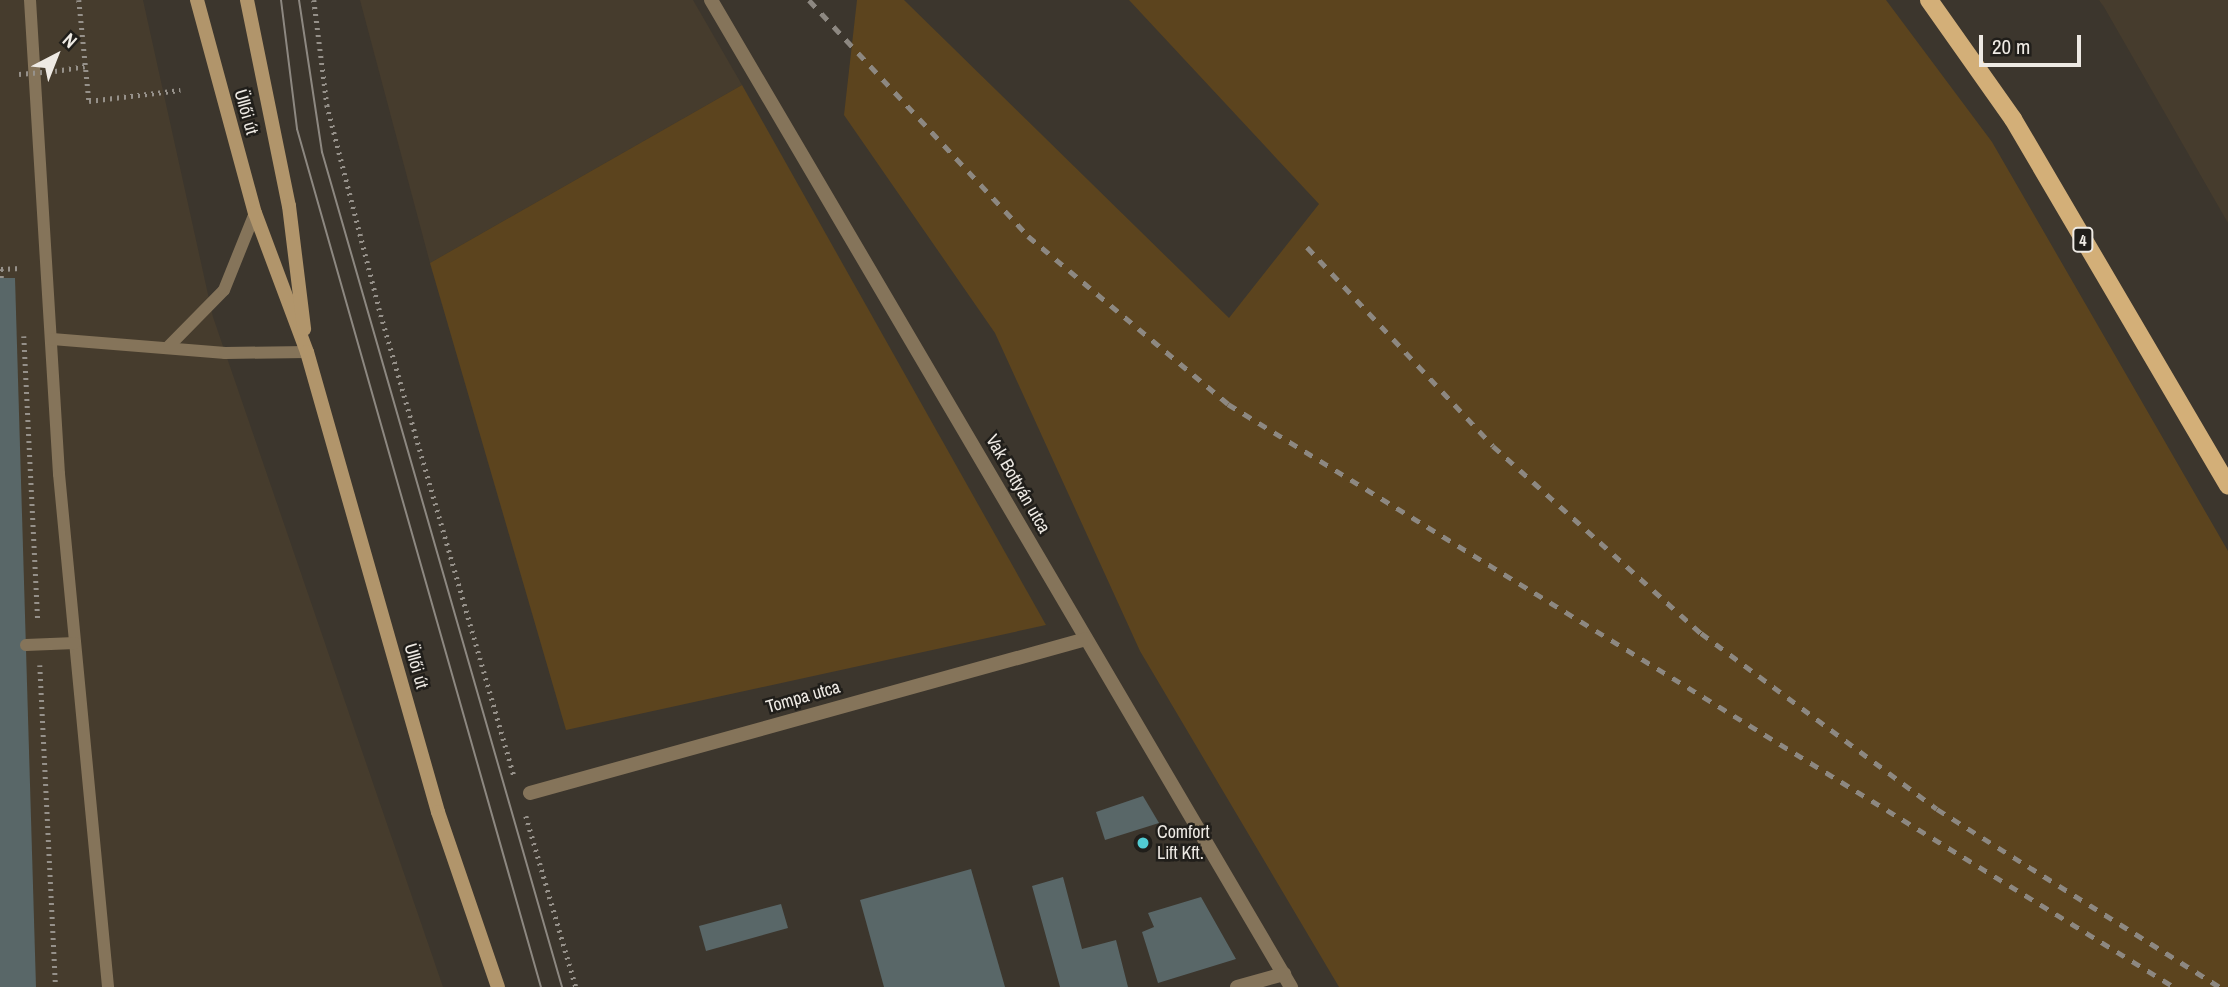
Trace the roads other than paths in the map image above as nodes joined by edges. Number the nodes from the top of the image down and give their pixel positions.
1 (30, 0) edge
2 (197, 0) edge
3 (247, 0) edge
4 (711, 0) edge
5 (1929, 0) edge
6 (255, 213) junction
7 (52, 339) junction
8 (169, 345) junction
9 (307, 352) junction
10 (2228, 486) edge
11 (1086, 639) junction
12 (75, 643) junction
13 (26, 645) dead end
14 (530, 793) dead end
15 (1288, 981) edge
16 (108, 987) edge
17 (498, 987) edge
18 (1237, 987) edge

1 - 7 lane
2 - 6 main road, Üllői út
3 - 9 main road, Üllői út
4 - 11 street, Vak Bottyán utca
5 - 10 main road, 4
6 - 8 lane
6 - 9 main road, Üllői út
7 - 8 lane
7 - 12 lane
8 - 9 lane
9 - 17 main road, Üllői út
11 - 14 street, Tompa utca
11 - 15 street, Vak Bottyán utca
12 - 13 lane
12 - 16 lane
15 - 18 street

